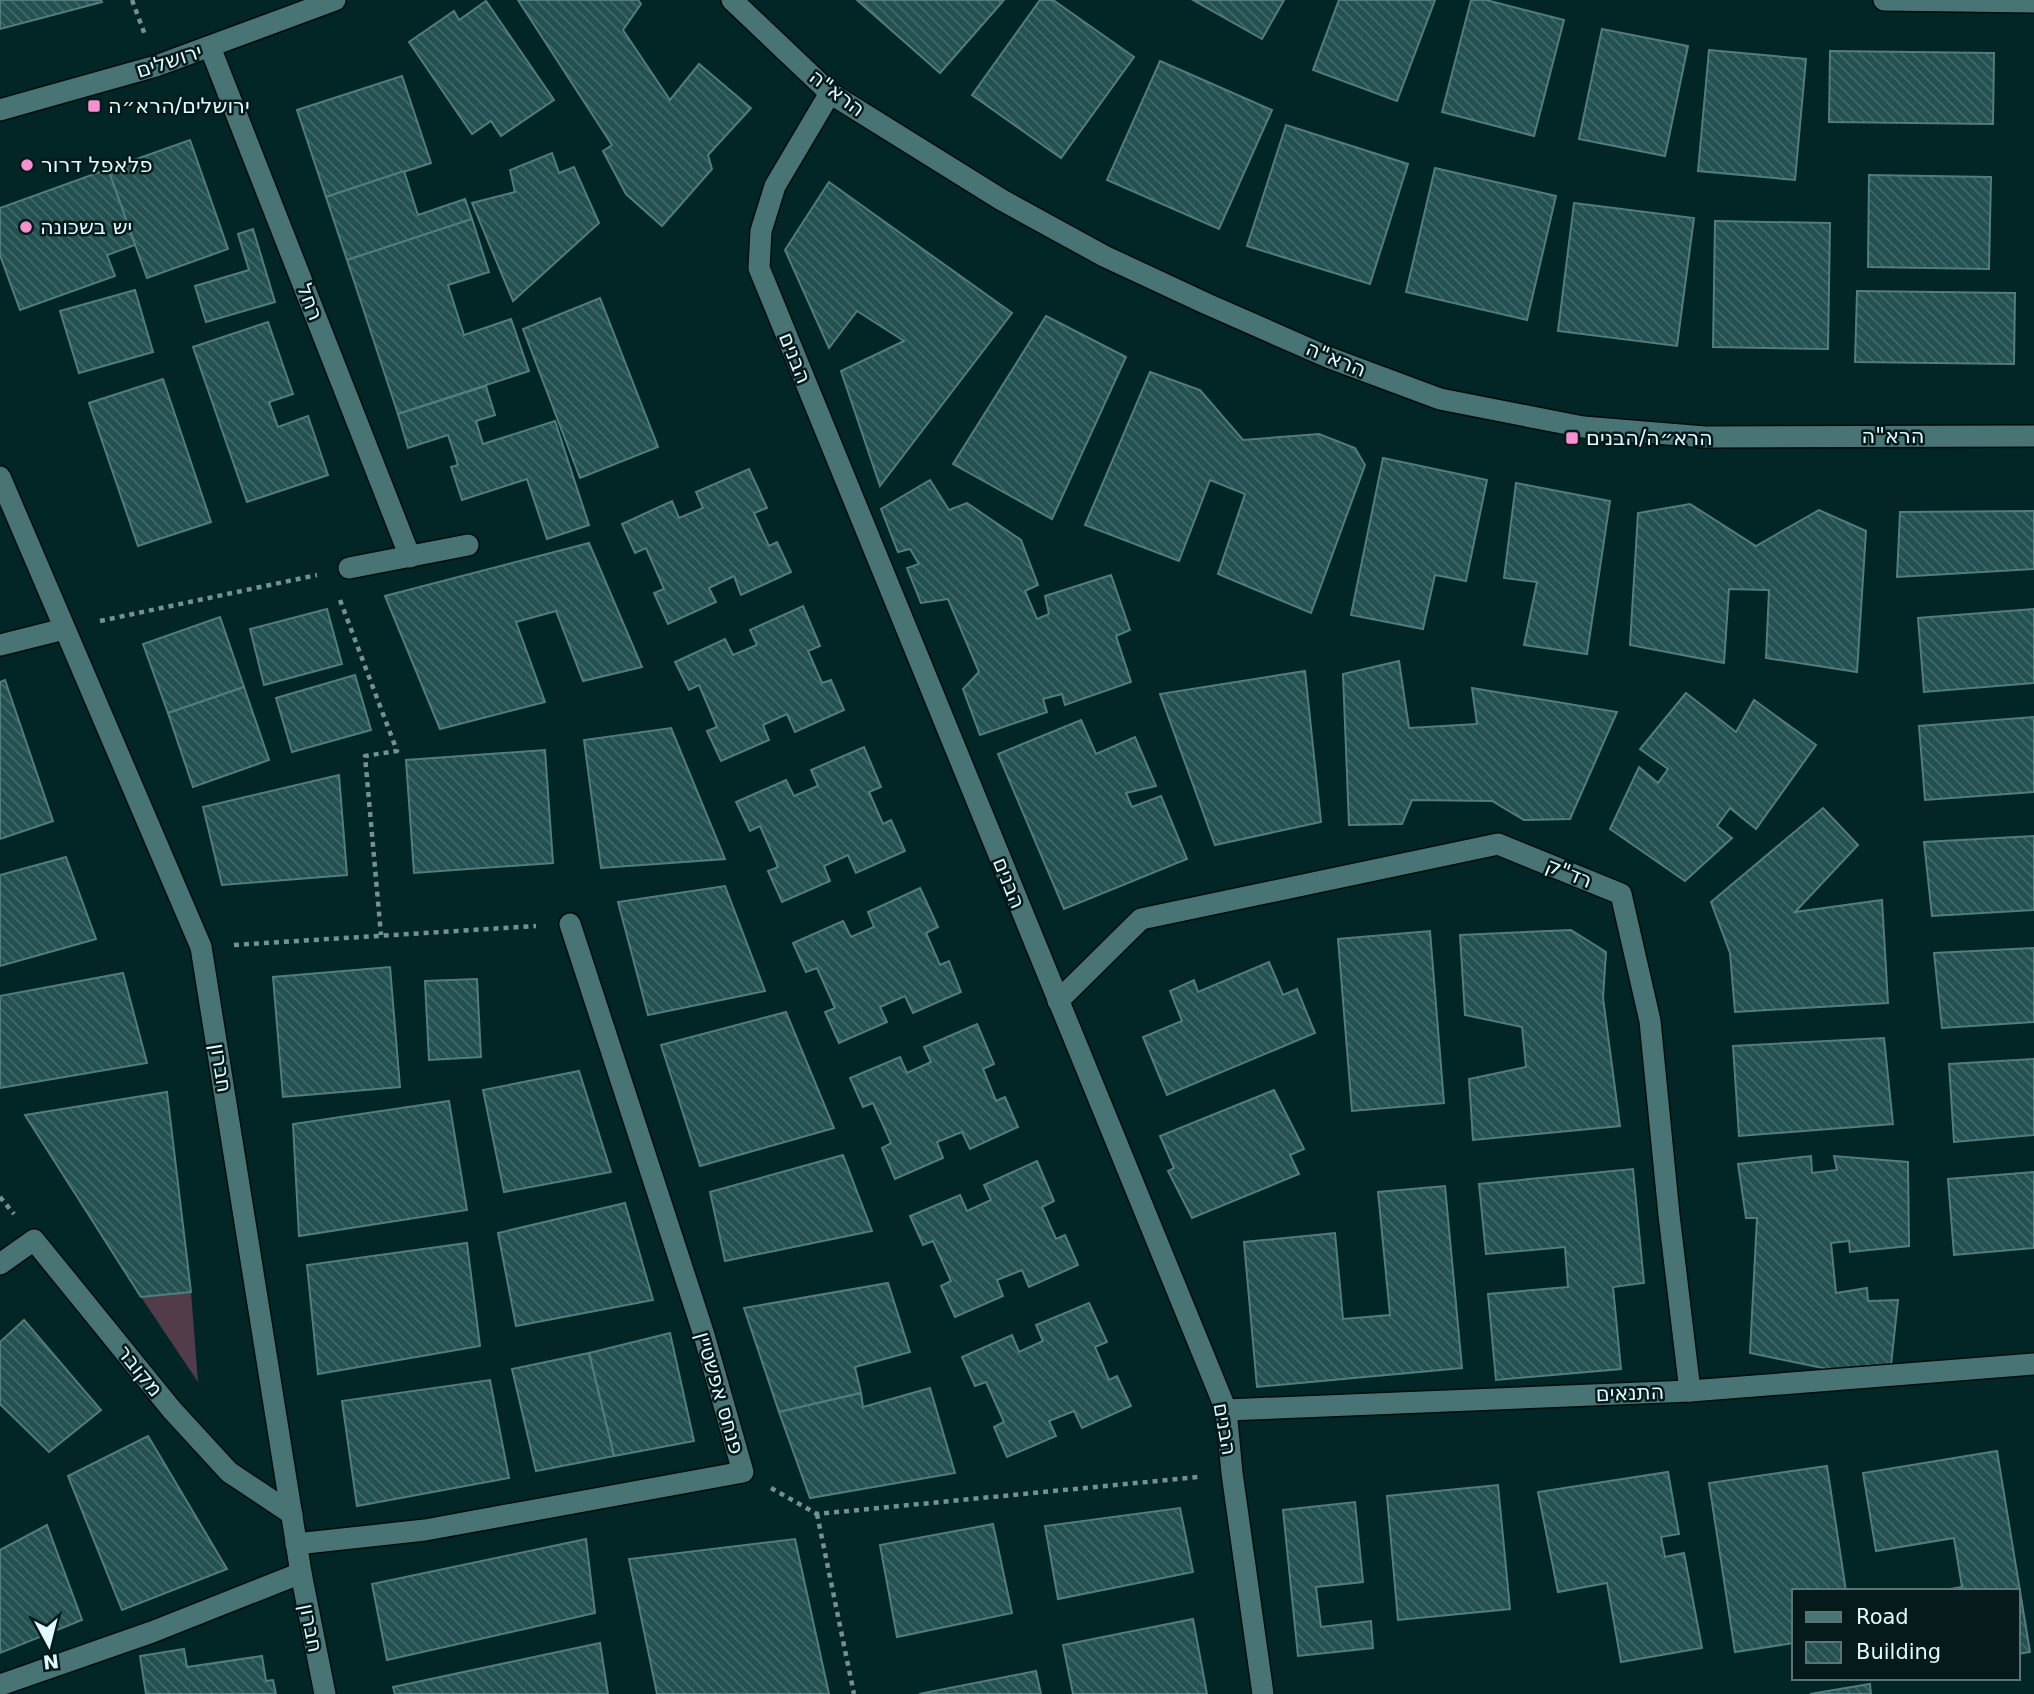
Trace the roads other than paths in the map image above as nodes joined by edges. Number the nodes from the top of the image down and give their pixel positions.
1 (335, 0) edge
2 (732, 0) edge
3 (1884, 0) edge
4 (2034, 2) edge
5 (210, 47) junction
6 (830, 93) junction
7 (0, 110) edge
8 (2034, 436) edge
9 (0, 477) edge
10 (468, 545) dead end
11 (410, 556) junction
12 (340, 570) road end
13 (64, 629) junction
14 (0, 645) edge
15 (570, 924) road end
16 (1058, 1002) junction
17 (0, 1264) edge
18 (2034, 1364) edge
19 (1690, 1391) junction
20 (1226, 1410) junction
21 (292, 1514) junction
22 (296, 1545) junction
23 (300, 1573) junction
24 (0, 1685) edge
25 (325, 1694) edge
26 (1263, 1694) edge

1 - 5 street, ירושלים
2 - 6 street, הרא"ה
3 - 4 street
5 - 7 street, ירושלים
5 - 11 street, רחל
6 - 8 street, הרא"ה
6 - 16 street, הבנים
9 - 13 street, חברון
10 - 11 street
11 - 12 street
13 - 14 street
13 - 21 street, חברון
15 - 22 street, פנחס אפשטיין
16 - 19 street, רד"ק
16 - 20 street, הבנים
17 - 21 street, מקובר
18 - 19 street, התנאים
19 - 20 street, התנאים
20 - 26 street, הבנים
21 - 22 street, חברון
22 - 23 street, חברון
23 - 24 street
23 - 25 street, חברון

